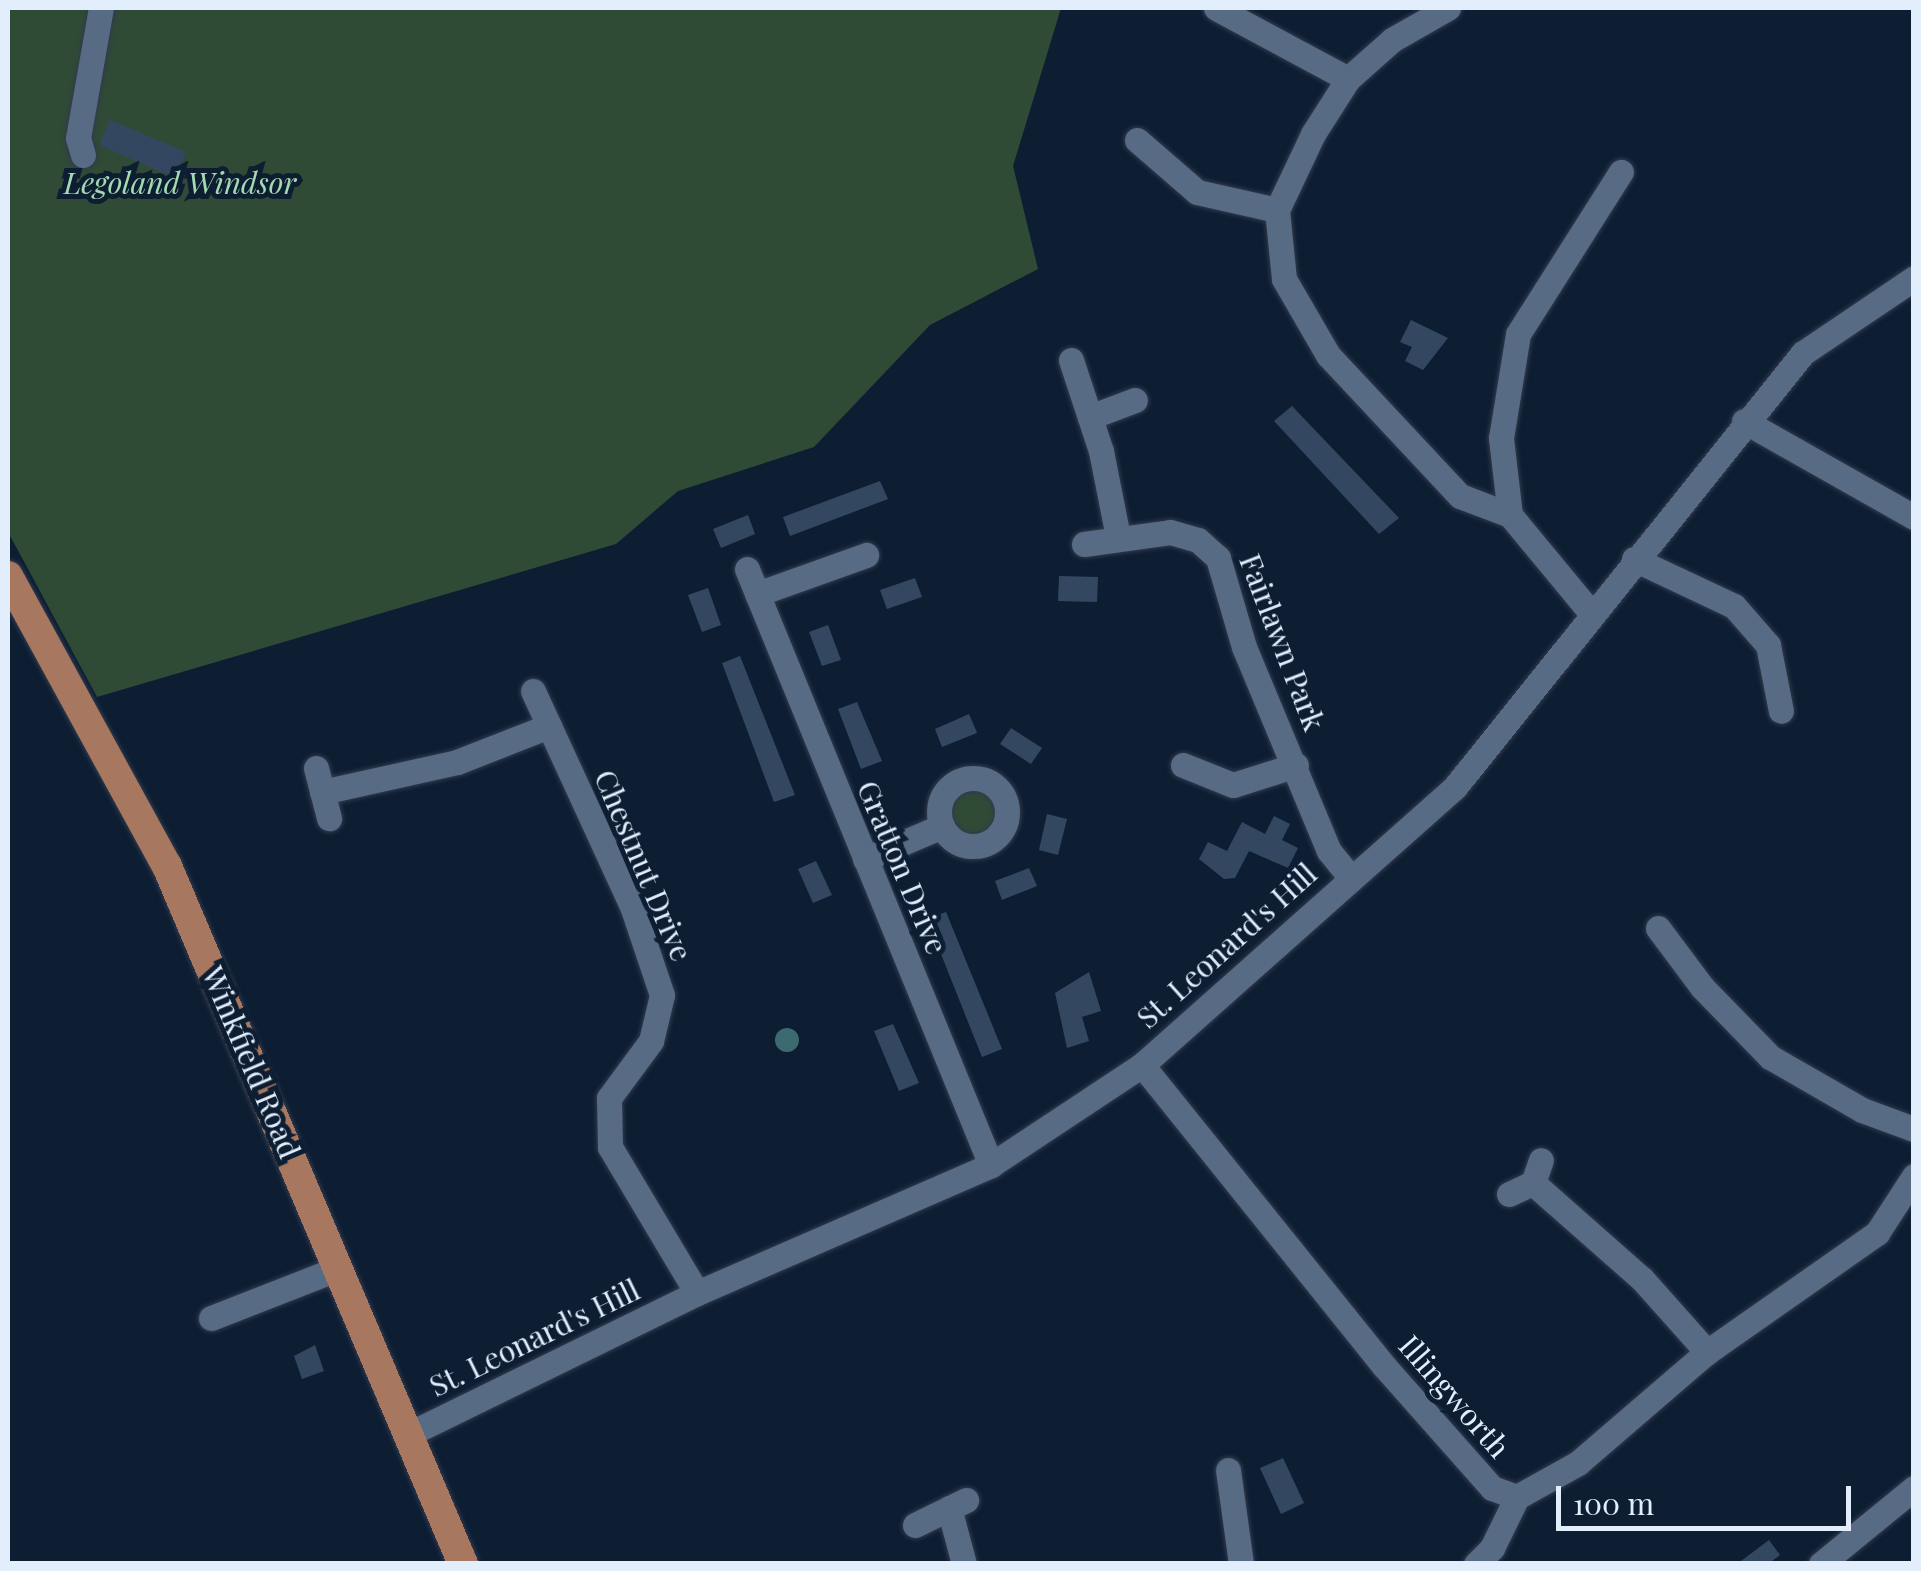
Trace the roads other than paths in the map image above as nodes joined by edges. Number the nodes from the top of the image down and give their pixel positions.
1 (101, 8) edge
2 (1216, 8) edge
3 (1448, 8) edge
4 (1348, 79) junction
5 (1136, 140) dead end
6 (83, 155) dead end
7 (1622, 172) dead end
8 (1277, 210) junction
9 (1914, 278) edge
10 (1071, 360) dead end
11 (1135, 400) dead end
12 (1090, 417) junction
13 (1744, 421) junction
14 (1510, 515) junction
15 (1914, 517) edge
16 (1118, 536) junction
17 (1084, 544) dead end
18 (866, 556) dead end
19 (1634, 559) junction
20 (747, 569) dead end
21 (8, 576) edge
22 (757, 594) junction
23 (1592, 613) junction
24 (533, 691) dead end
25 (1781, 711) dead end
26 (549, 726) junction
27 (1183, 765) dead end
28 (1296, 765) junction
29 (329, 818) dead end
30 (942, 826) dead end
31 (866, 860) junction
32 (1350, 878) junction
33 (1658, 928) dead end
34 (1142, 1065) junction
35 (1914, 1129) edge
36 (991, 1164) junction
37 (1914, 1176) edge
38 (1509, 1194) dead end
39 (338, 1268) junction
40 (697, 1294) junction
41 (211, 1318) dead end
42 (1707, 1352) junction
43 (407, 1435) junction
44 (1223, 1487) dead end
45 (1914, 1488) edge
46 (1517, 1497) junction
47 (915, 1525) dead end
48 (463, 1564) edge
49 (964, 1564) edge
50 (1240, 1564) edge
51 (1476, 1564) edge
52 (1821, 1564) edge

1 - 6 street
2 - 4 street
3 - 4 street
4 - 8 street
5 - 8 street
7 - 14 street
8 - 14 street
9 - 13 street, St. Leonard's Hill
10 - 12 street
11 - 12 street
12 - 16 street
13 - 15 street
13 - 19 street, St. Leonard's Hill
14 - 23 street
16 - 17 street, Fairlawn Park
16 - 28 street, Fairlawn Park
18 - 22 street
19 - 23 street, St. Leonard's Hill
19 - 25 street
20 - 22 street, Gratton Drive
21 - 39 main road, Winkfield Road
22 - 31 street, Gratton Drive
23 - 32 street, St. Leonard's Hill
24 - 26 street, Chestnut Drive
26 - 29 street
26 - 40 street, Chestnut Drive
27 - 28 street
28 - 32 street, Fairlawn Park
30 - 31 street
31 - 36 street, Gratton Drive
32 - 34 street, St. Leonard's Hill
33 - 35 street
34 - 36 street, St. Leonard's Hill
34 - 46 street, Illingworth
36 - 40 street, St. Leonard's Hill
37 - 42 street, Illingworth
38 - 42 street
39 - 41 street
39 - 43 main road, Winkfield Road
40 - 43 street, St. Leonard's Hill
42 - 46 street, Illingworth
43 - 48 main road, Winkfield Road
44 - 50 street
45 - 52 street
46 - 51 street
47 - 49 street

